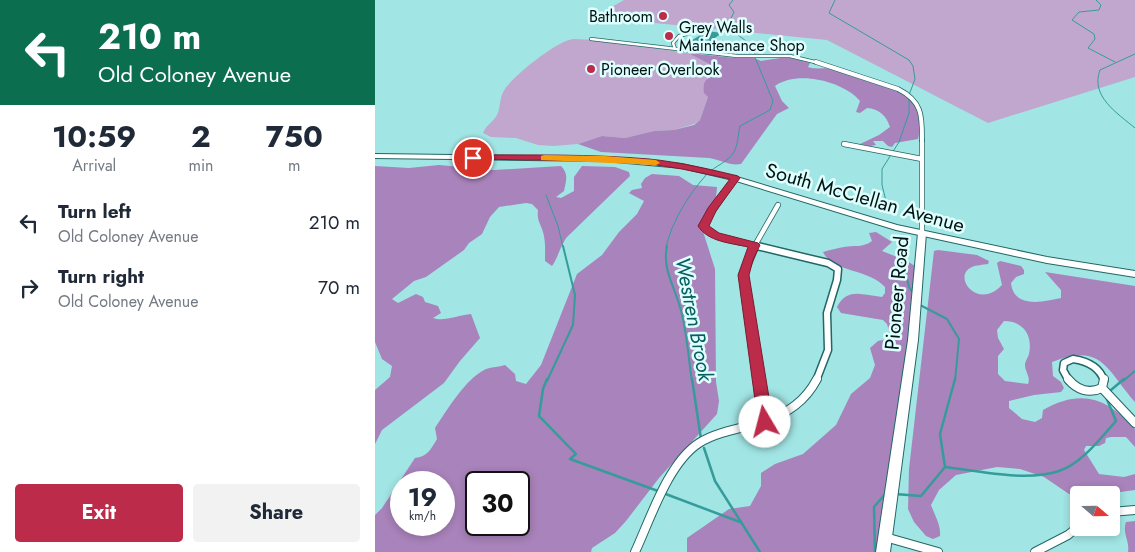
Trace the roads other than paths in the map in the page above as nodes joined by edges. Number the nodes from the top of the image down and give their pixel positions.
1 (679, 36) dead end
2 (591, 39) dead end
3 (675, 49) junction
4 (844, 144) dead end
5 (375, 156) edge
6 (922, 159) junction
7 (735, 178) junction
8 (778, 205) dead end
9 (922, 233) junction
10 (754, 245) junction
11 (1135, 274) edge
12 (1102, 388) junction
13 (765, 422) junction
14 (1135, 423) edge
15 (1135, 510) edge
16 (1120, 511) edge
17 (1070, 533) edge
18 (885, 537) junction
19 (635, 552) edge
20 (883, 552) edge
21 (938, 552) edge
22 (1035, 552) edge

1 - 3 street
2 - 3 street, Pioneer Road
3 - 6 street, Pioneer Road
4 - 6 street
5 - 7 main road, South McClellan Avenue
6 - 9 street, Pioneer Road
7 - 9 main road, South McClellan Avenue
7 - 10 street
8 - 10 street
9 - 11 main road, South McClellan Avenue
9 - 18 main road, Pioneer Road
10 - 13 street
10 - 13 street
12 - 12 street
12 - 14 street
13 - 19 street
15 - 16 street
17 - 22 street
18 - 20 main road, Pioneer Road
18 - 21 street

